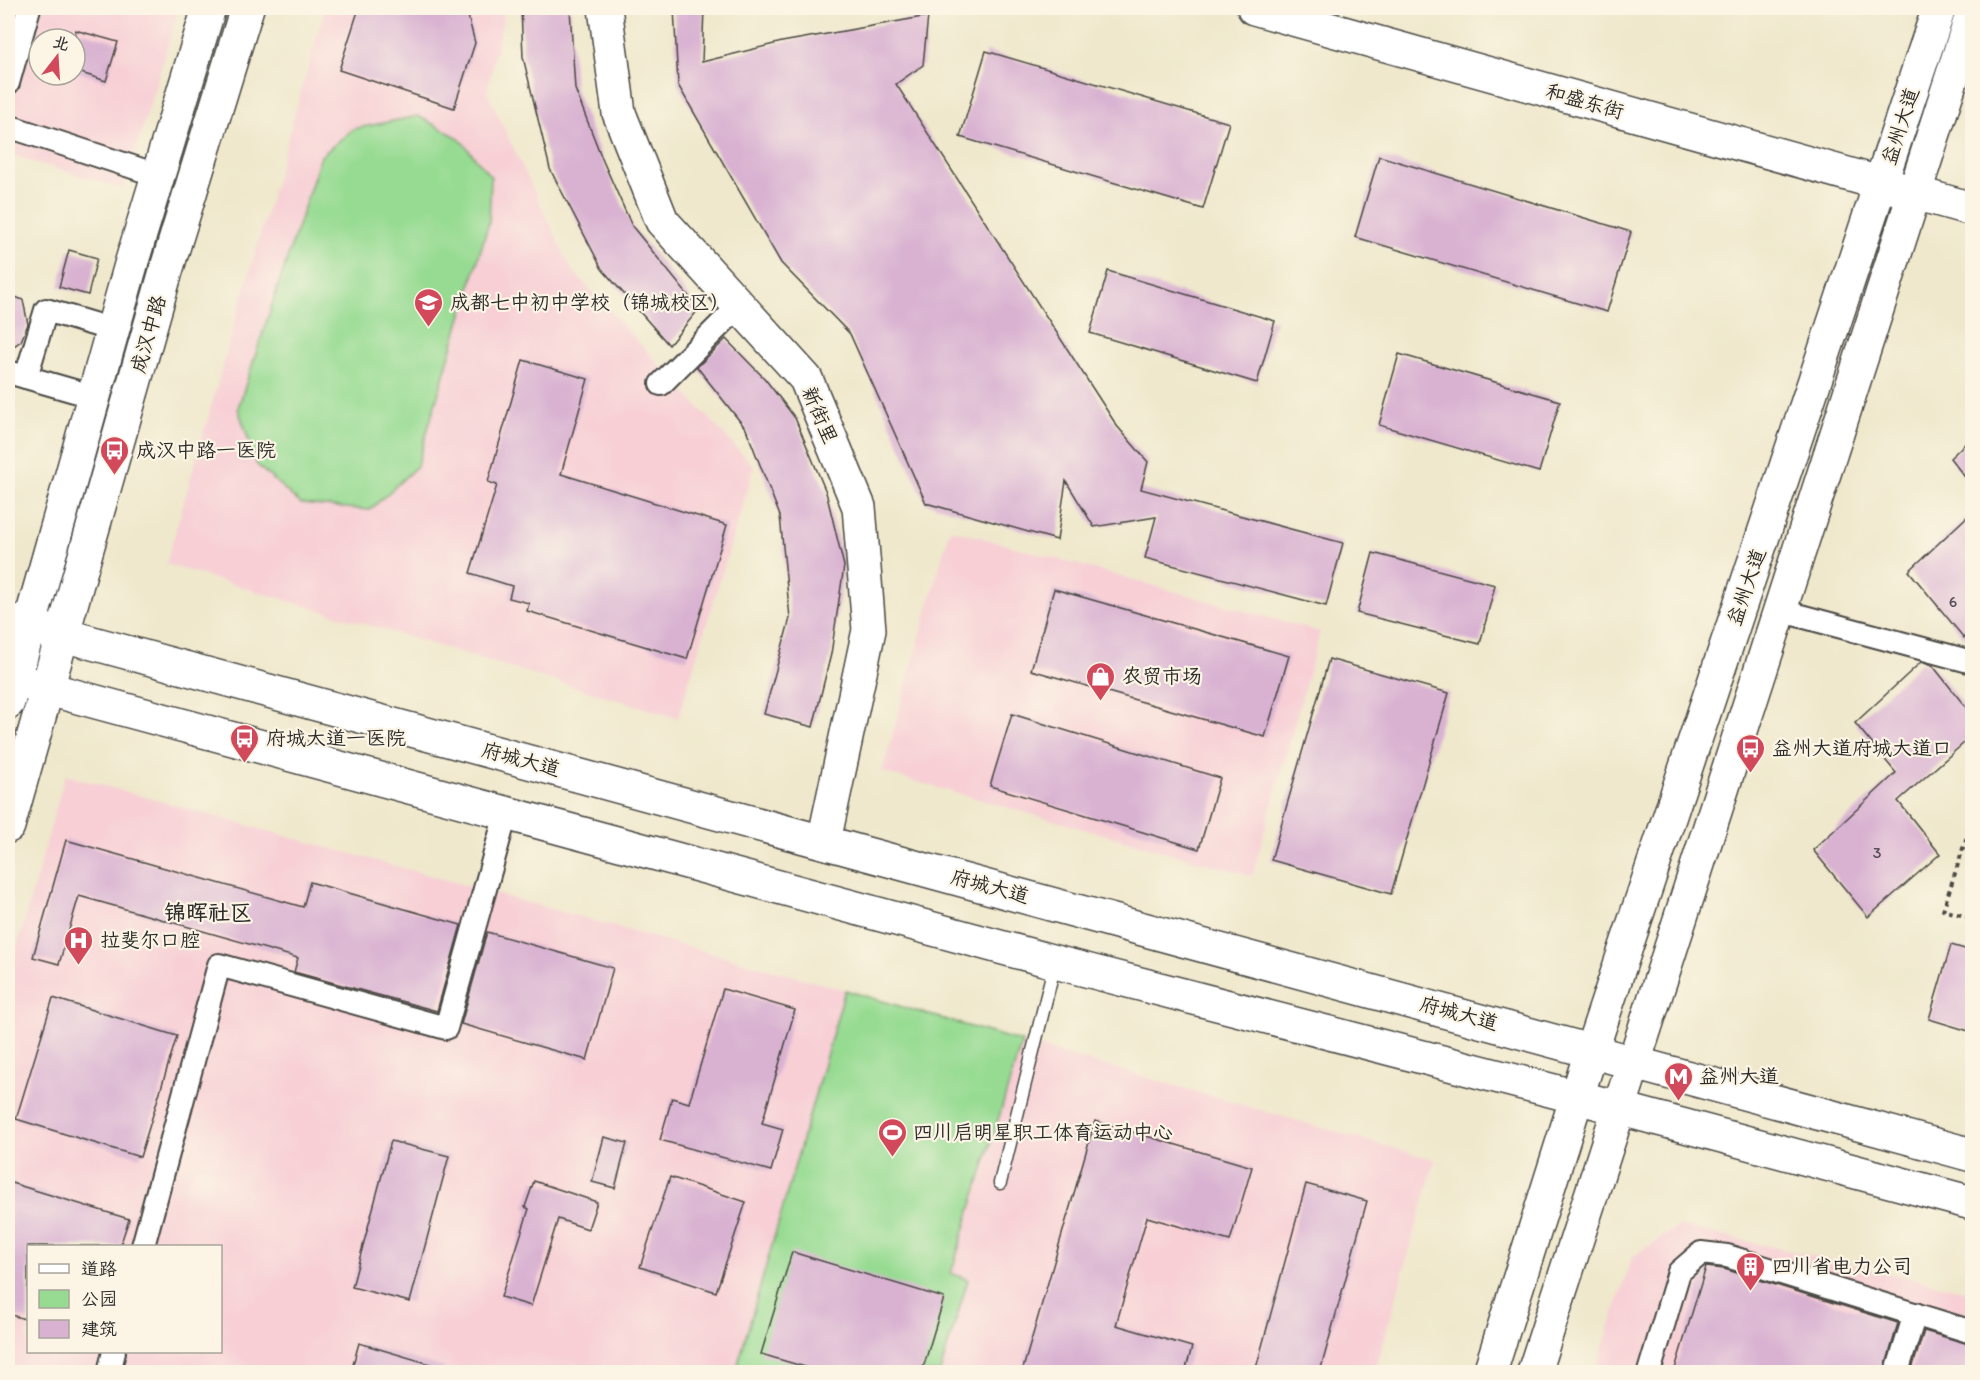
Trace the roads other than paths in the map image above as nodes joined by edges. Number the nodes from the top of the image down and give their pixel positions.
1 (29, 8) edge
2 (209, 8) edge
3 (247, 8) edge
4 (605, 8) edge
5 (1254, 8) edge
6 (1939, 8) edge
7 (1972, 15) edge
8 (13, 40) edge
9 (8, 83) edge
10 (8, 126) edge
11 (157, 175) junction
12 (1881, 185) junction
13 (1915, 194) junction
14 (1972, 209) edge
15 (739, 306) junction
16 (113, 330) junction
17 (17, 375) edge
18 (661, 384) dead end
19 (95, 397) junction
20 (1782, 611) junction
21 (14, 660) edge
22 (1972, 662) edge
23 (56, 663) junction
24 (506, 814) junction
25 (8, 826) edge
26 (824, 841) junction
27 (1055, 962) junction
28 (1592, 1049) junction
29 (1635, 1062) junction
30 (1577, 1097) junction
31 (1621, 1108) junction
32 (1972, 1155) edge
33 (1000, 1183) dead end
34 (1972, 1203) edge
35 (143, 1245) edge
36 (1915, 1314) junction
37 (1972, 1332) edge
38 (114, 1353) edge
39 (109, 1372) edge
40 (1490, 1372) edge
41 (1534, 1372) edge
42 (1649, 1372) edge
43 (1897, 1372) edge

1 - 8 street
2 - 11 main road, 成汉中路
3 - 23 main road, 成汉中路
4 - 15 main road, 新街里
5 - 12 main road, 和盛东街
6 - 12 main road, 益州大道
7 - 13 main road, 益州大道
8 - 9 street
10 - 11 street
11 - 16 main road, 成汉中路
12 - 13 main road, 和盛东街
12 - 28 main road, 益州大道
13 - 14 main road, 和盛东街
13 - 20 main road, 益州大道
15 - 18 street
15 - 26 main road, 新街里
16 - 17 street
16 - 19 main road, 成汉中路
17 - 19 street
19 - 21 main road, 成汉中路
20 - 22 street
20 - 29 main road, 益州大道
21 - 23 main road, 府城大道
21 - 23 main road, 府城大道
23 - 24 main road, 府城大道
23 - 25 main road, 成汉中路
23 - 26 main road, 府城大道
24 - 27 main road, 府城大道
24 - 35 street
26 - 28 main road, 府城大道
27 - 30 main road, 府城大道
27 - 33 lane
28 - 29 main road, 府城大道
28 - 30 main road, 益州大道
29 - 31 main road, 益州大道
29 - 32 main road, 府城大道
30 - 31 main road, 府城大道
30 - 40 main road, 益州大道
31 - 34 main road, 府城大道
31 - 41 main road, 益州大道
36 - 37 street
36 - 42 street
36 - 43 street
38 - 39 street

